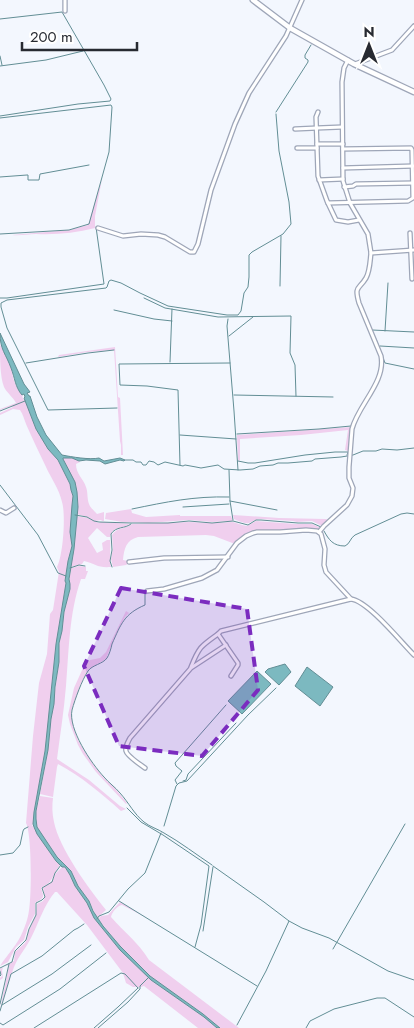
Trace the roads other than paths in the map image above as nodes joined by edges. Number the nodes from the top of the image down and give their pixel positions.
1 (64, 0) edge
2 (253, 0) edge
3 (302, 0) edge
4 (65, 11) dead end
5 (414, 26) edge
6 (290, 28) junction
7 (348, 60) junction
8 (354, 64) junction
9 (414, 92) edge
10 (318, 112) dead end
11 (342, 127) junction
12 (317, 128) junction
13 (295, 129) dead end
14 (342, 144) junction
15 (317, 146) junction
16 (297, 148) dead end
17 (343, 149) junction
18 (413, 166) junction
19 (343, 168) junction
20 (343, 179) junction
21 (319, 180) junction
22 (413, 183) edge
23 (344, 187) junction
24 (350, 203) junction
25 (328, 204) junction
26 (359, 220) junction
27 (98, 228) dead end
28 (410, 233) dead end
29 (412, 250) edge
30 (371, 253) junction
31 (412, 278) dead end
32 (14, 508) dead end
33 (0, 510) edge
34 (319, 532) junction
35 (228, 557) junction
36 (129, 562) dead end
37 (147, 591) dead end
38 (351, 598) junction
39 (218, 634) junction
40 (226, 645) junction
41 (414, 655) edge
42 (191, 668) junction
43 (231, 676) dead end
44 (145, 768) dead end

1 - 4 street
2 - 6 main road
3 - 6 street
5 - 8 street
6 - 7 main road
6 - 27 street
7 - 8 main road
7 - 11 street
8 - 9 main road
10 - 12 street
11 - 12 street
11 - 14 street
12 - 13 street
12 - 15 street
14 - 15 street
14 - 17 street
15 - 16 street
15 - 21 street
17 - 18 street
17 - 19 street
18 - 19 street
18 - 22 street
19 - 20 street
20 - 21 street
20 - 23 street
21 - 25 street
22 - 23 street
22 - 24 street
23 - 24 street
24 - 25 street
24 - 26 street
25 - 26 street
26 - 30 street
28 - 29 street
29 - 30 street
29 - 31 street
30 - 34 street
32 - 33 street
34 - 35 street
34 - 38 street
35 - 36 street
35 - 37 street
38 - 39 street
38 - 41 street
39 - 40 street
39 - 42 street
40 - 42 street
40 - 43 street
42 - 44 street

